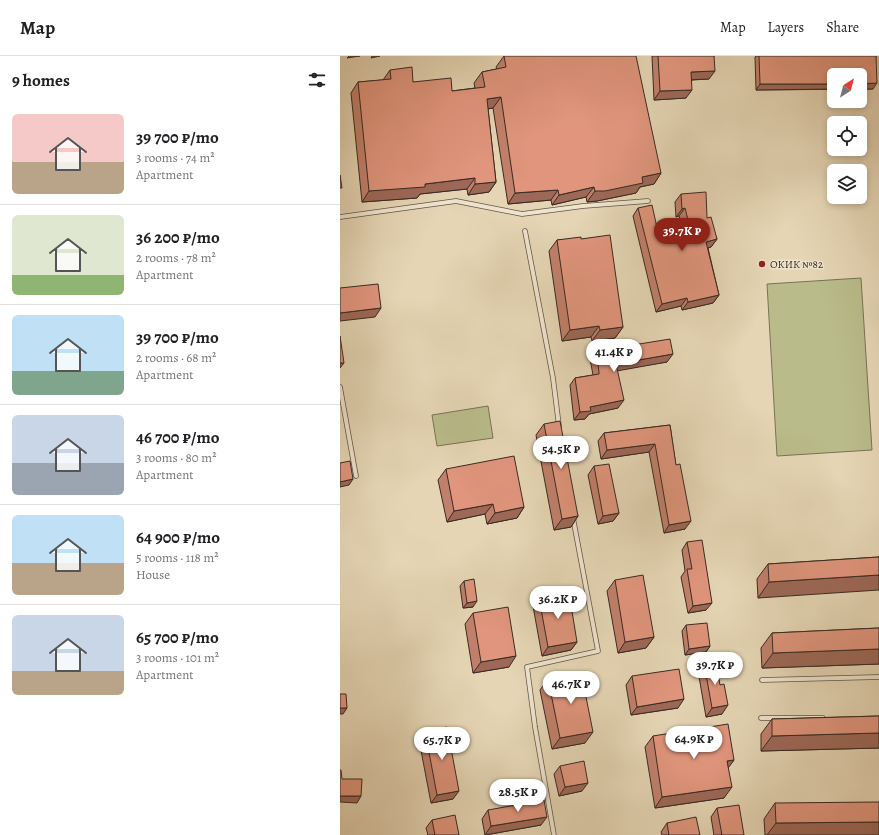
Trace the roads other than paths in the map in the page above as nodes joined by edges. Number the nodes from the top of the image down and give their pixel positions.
1 (648, 201) dead end
2 (340, 217) edge
3 (525, 231) dead end
4 (340, 387) edge
5 (560, 432) edge
6 (356, 476) dead end
7 (572, 515) edge
8 (879, 677) edge
9 (762, 680) dead end
10 (761, 718) dead end
11 (832, 718) edge
12 (554, 835) edge

1 - 2 lane
3 - 5 lane
4 - 6 lane
7 - 12 lane
8 - 9 lane
10 - 11 lane

